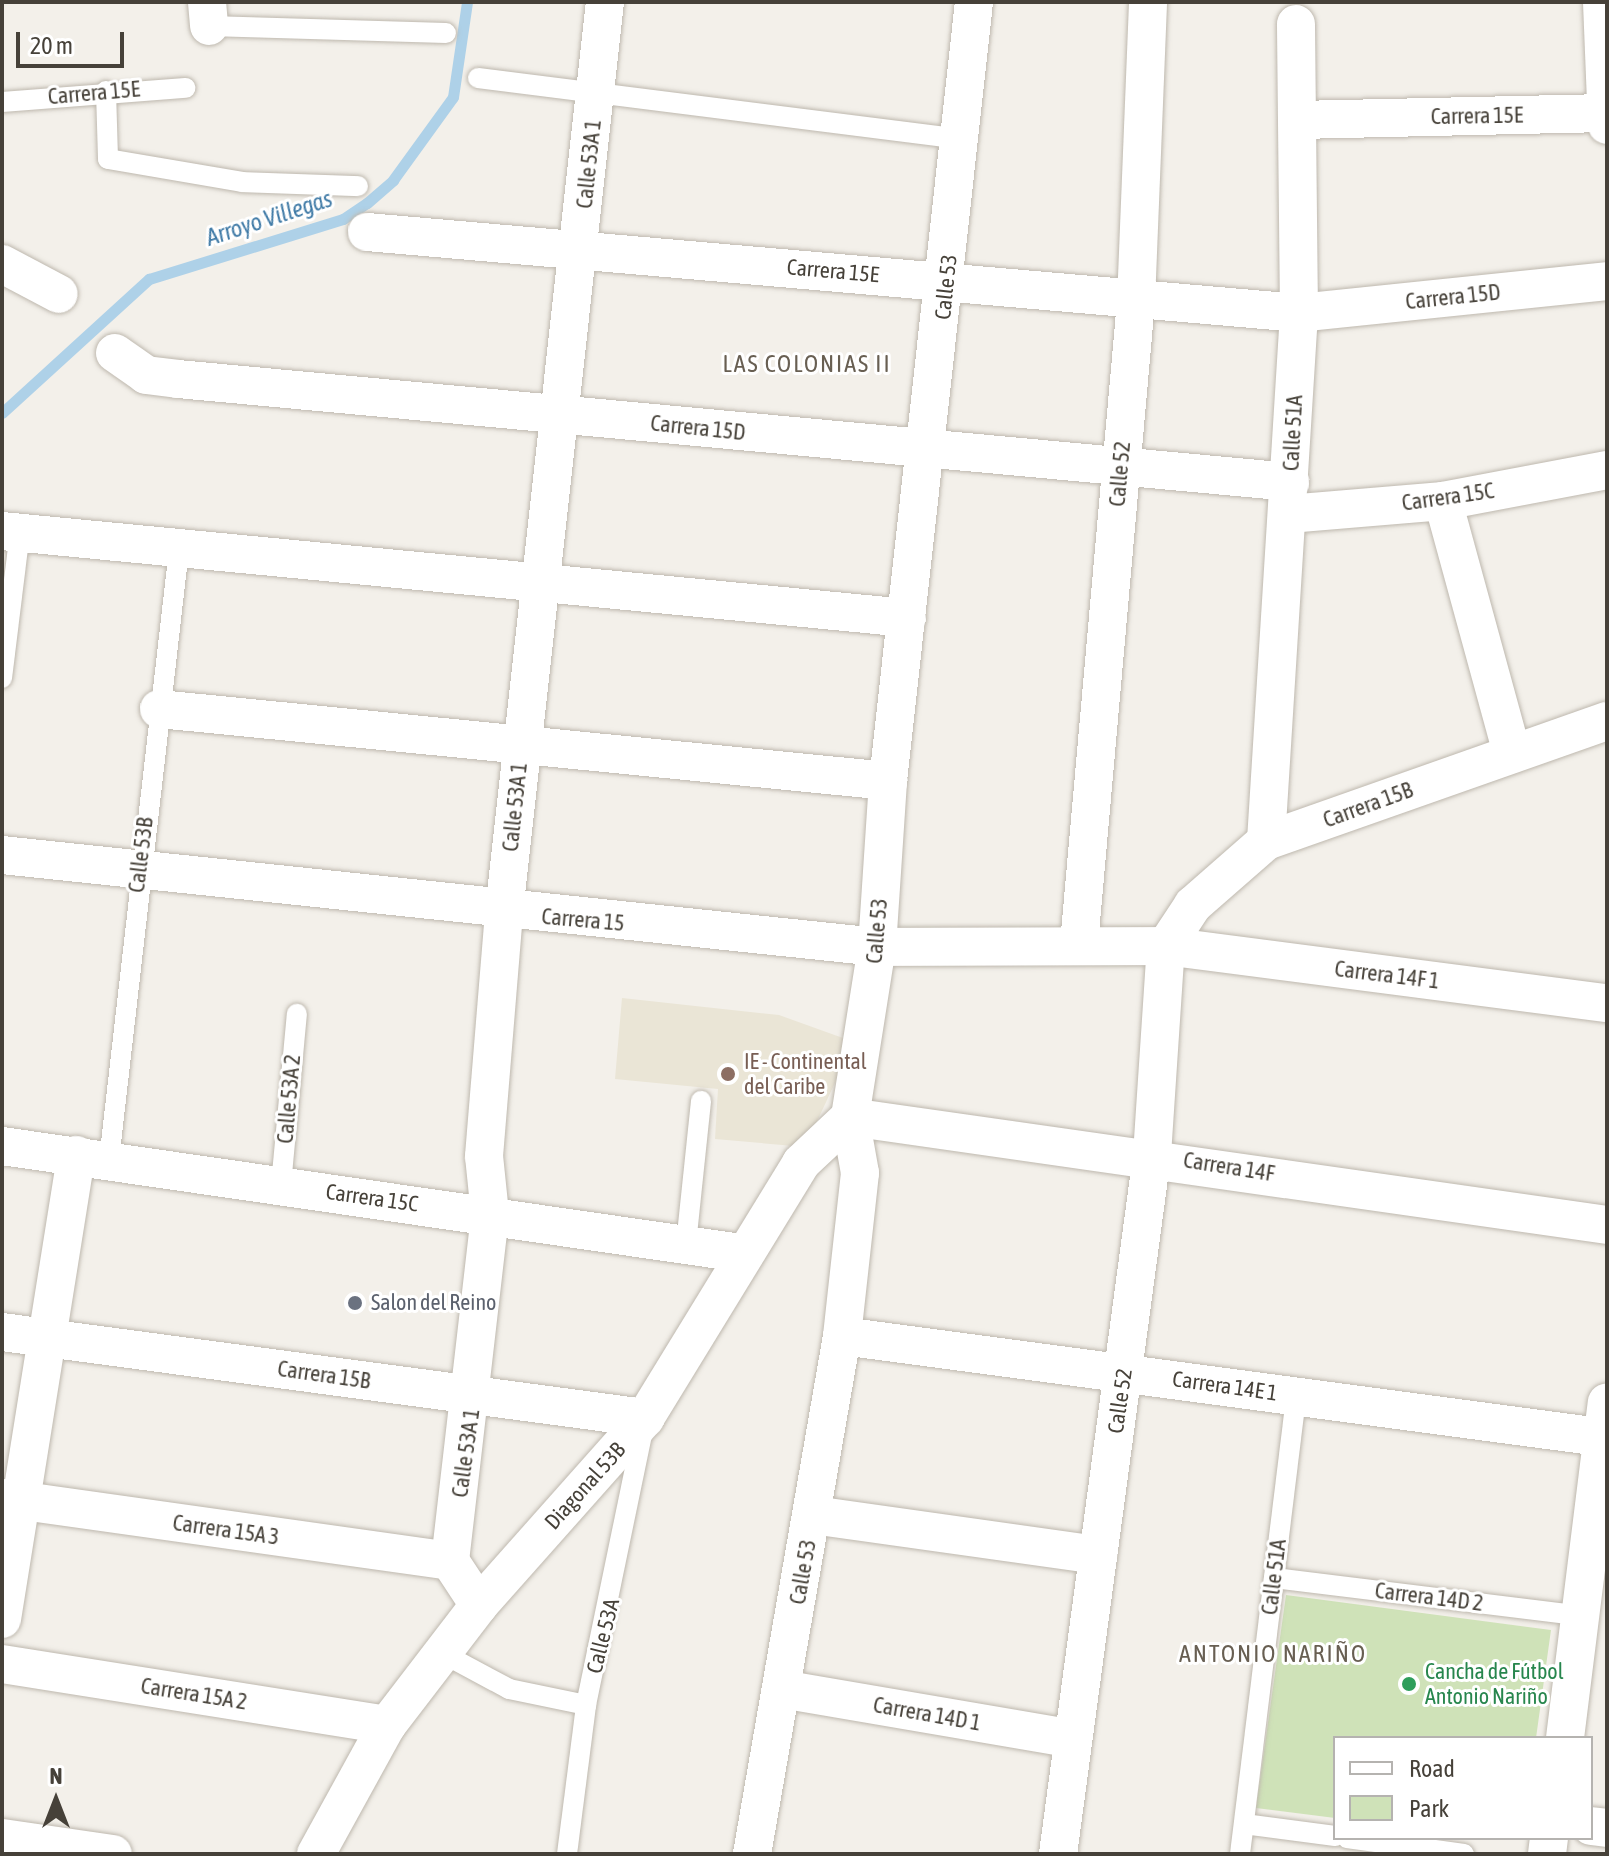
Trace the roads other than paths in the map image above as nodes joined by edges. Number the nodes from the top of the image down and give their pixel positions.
1 (605, 2) edge
2 (974, 2) edge
3 (1148, 2) edge
4 (1602, 2) edge
5 (208, 14) edge
6 (1296, 24) dead end
7 (446, 33) dead end
8 (478, 78) dead end
9 (185, 88) dead end
10 (106, 91) junction
11 (596, 94) junction
12 (2, 102) edge
13 (1607, 113) edge
14 (1298, 120) junction
15 (1607, 125) edge
16 (961, 139) junction
17 (358, 186) dead end
18 (367, 232) dead end
19 (580, 251) junction
20 (2, 264) edge
21 (948, 280) junction
22 (1607, 281) edge
23 (59, 294) dead end
24 (1136, 302) junction
25 (1299, 313) junction
26 (115, 353) dead end
27 (560, 414) junction
28 (927, 451) junction
29 (1607, 470) edge
30 (1120, 471) junction
31 (1289, 498) junction
32 (1443, 501) junction
33 (11, 531) edge
34 (179, 549) junction
35 (539, 580) junction
36 (907, 618) junction
37 (2, 678) edge
38 (159, 709) junction
39 (1607, 721) edge
40 (522, 745) junction
41 (1512, 754) junction
42 (888, 781) junction
43 (1266, 841) junction
44 (2, 855) edge
45 (139, 868) junction
46 (504, 912) junction
47 (1079, 944) junction
48 (1166, 946) junction
49 (877, 947) junction
50 (1607, 1003) edge
51 (297, 1014) dead end
52 (701, 1101) dead end
53 (850, 1117) junction
54 (2, 1146) edge
55 (1152, 1155) junction
56 (93, 1158) junction
57 (281, 1185) junction
58 (490, 1214) junction
59 (1607, 1225) edge
60 (686, 1244) junction
61 (741, 1253) junction
62 (2, 1332) edge
63 (842, 1336) junction
64 (47, 1338) junction
65 (1125, 1372) junction
66 (474, 1395) junction
67 (1296, 1396) junction
68 (645, 1418) junction
69 (1605, 1426) edge
70 (12, 1500) edge
71 (813, 1515) junction
72 (1098, 1555) junction
73 (450, 1561) junction
74 (1274, 1578) junction
75 (479, 1605) junction
76 (2, 1619) edge
77 (1590, 1632) edge
78 (442, 1653) junction
79 (2, 1664) edge
80 (781, 1689) junction
81 (586, 1705) junction
82 (387, 1725) junction
83 (1565, 1736) edge
84 (1073, 1739) junction
85 (1244, 1824) junction
86 (1333, 1836) edge
87 (2, 1838) edge
88 (1362, 1840) edge
89 (113, 1854) edge
90 (316, 1854) edge
91 (324, 1854) edge
92 (567, 1854) edge
93 (752, 1854) edge
94 (1058, 1854) edge
95 (1240, 1854) edge
96 (1464, 1854) edge

1 - 11 street, Calle 53A 1
2 - 16 street, Calle 53
3 - 24 street, Calle 52
4 - 13 street
5 - 7 lane
6 - 14 street, Calle 51A
8 - 11 lane
9 - 10 lane, Carrera 15E
10 - 12 lane, Carrera 15E
10 - 17 lane
11 - 16 lane
11 - 19 street, Calle 53A 1
13 - 14 street, Carrera 15E
13 - 15 street
14 - 25 street, Calle 51A
16 - 21 street, Calle 53
18 - 19 street, Carrera 15E
19 - 21 street, Carrera 15E
19 - 27 street, Calle 53A 1
20 - 23 street
21 - 24 street, Carrera 15E
21 - 28 street, Calle 53
22 - 25 street, Carrera 15D
24 - 25 street, Carrera 15E
24 - 30 street, Calle 52
25 - 31 street, Calle 51A
26 - 27 street, Carrera 15D
27 - 28 street, Carrera 15D
27 - 35 street, Calle 53A 1
28 - 30 street, Carrera 15D
28 - 36 street, Calle 53
29 - 32 street, Carrera 15C
30 - 31 street, Carrera 15D
30 - 47 street, Calle 52
31 - 32 street, Carrera 15C
31 - 43 street, Calle 51A
32 - 41 street
33 - 34 street
33 - 37 lane
34 - 35 street
34 - 38 lane, Calle 53B
35 - 36 street
35 - 40 street, Calle 53A 1
36 - 42 street, Calle 53
38 - 40 street
38 - 45 lane, Calle 53B
39 - 41 street, Carrera 15B
40 - 42 street
40 - 46 street, Calle 53A 1
41 - 43 street, Carrera 15B
42 - 49 street, Calle 53
43 - 48 street, Carrera 15B
44 - 45 street, Carrera 15
45 - 46 street, Carrera 15
45 - 56 lane, Calle 53B
46 - 49 street, Carrera 15
46 - 58 street, Calle 53A 1
47 - 48 street, Carrera 15
47 - 49 street, Carrera 15
48 - 50 street, Carrera 14F 1
48 - 55 street, Calle 52
49 - 53 street, Calle 53
51 - 57 lane, Calle 53A 2
52 - 60 lane
53 - 55 street, Carrera 14F
53 - 61 street, Diagonal 53B
53 - 63 street, Calle 53
54 - 56 street, Carrera 15C
55 - 59 street, Carrera 14F
55 - 65 street, Calle 52
56 - 57 street, Carrera 15C
56 - 64 street, Calle 53B
57 - 58 street, Carrera 15C
58 - 60 street, Carrera 15C
58 - 66 street, Calle 53A 1
60 - 61 street, Carrera 15C
61 - 68 street, Diagonal 53B
62 - 64 street, Carrera 15B
63 - 65 street, Carrera 14E 1
63 - 71 street, Calle 53
64 - 66 street, Carrera 15B
64 - 70 street, Calle 53B
65 - 67 street, Carrera 14E 1
65 - 72 street, Calle 52
66 - 68 street, Carrera 15B
66 - 73 street, Calle 53A 1
67 - 69 street, Carrera 14E 1
67 - 74 lane, Calle 51A
68 - 75 street, Diagonal 53B
68 - 81 lane, Calle 53A
69 - 77 street
70 - 73 street, Carrera 15A 3
70 - 76 street, Calle 53B
71 - 72 street
71 - 80 street, Calle 53
72 - 84 street, Calle 52
73 - 75 street
74 - 77 lane, Carrera 14D 2
74 - 85 lane, Calle 51A
75 - 78 street, Diagonal 53B
77 - 83 street
78 - 81 lane
78 - 82 street, Diagonal 53B
79 - 82 street, Carrera 15A 2
80 - 84 street, Carrera 14D 1
80 - 93 street, Calle 53
81 - 92 lane, Calle 53A
82 - 90 street, Diagonal 53B
84 - 94 street, Calle 52
85 - 86 lane
85 - 95 lane, Calle 51A
87 - 89 street
88 - 96 lane
90 - 91 street

